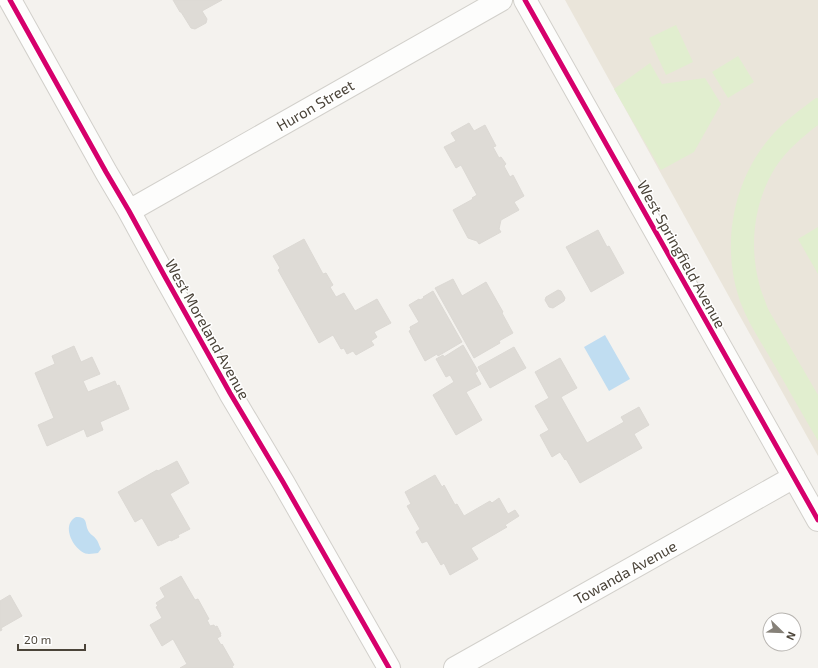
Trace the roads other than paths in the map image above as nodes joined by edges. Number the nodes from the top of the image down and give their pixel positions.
1 (10, 0) edge
2 (501, 0) edge
3 (525, 0) edge
4 (130, 211) junction
5 (794, 477) junction
6 (818, 520) edge
7 (389, 668) edge
8 (455, 668) edge

1 - 4 street, West Moreland Avenue
2 - 4 street, Huron Street
3 - 5 street, West Springfield Avenue
4 - 7 street, West Moreland Avenue
5 - 6 street, West Springfield Avenue
5 - 8 street, Towanda Avenue

